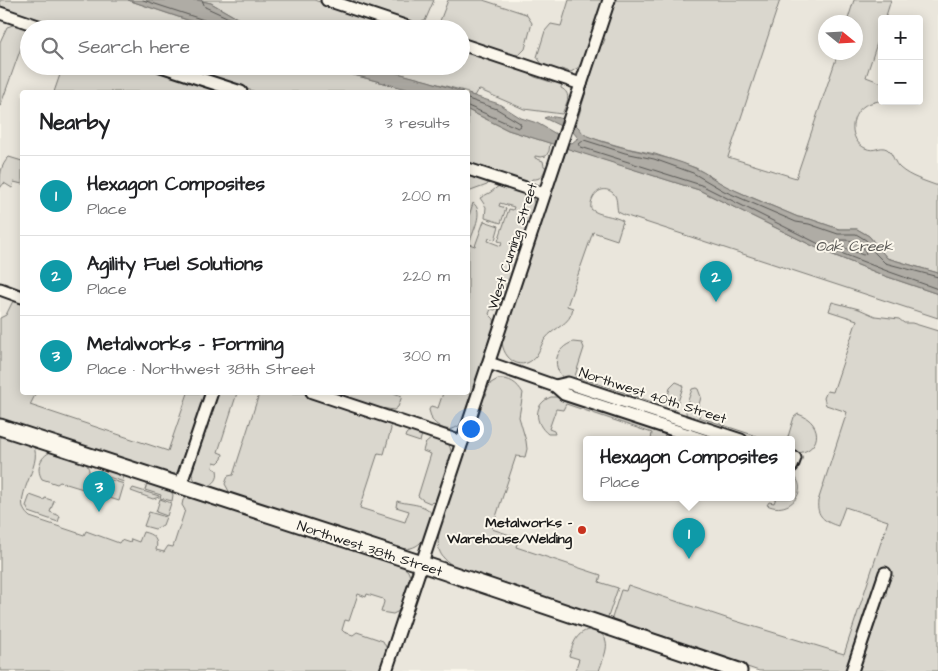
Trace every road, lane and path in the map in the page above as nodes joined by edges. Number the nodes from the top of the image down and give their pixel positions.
1 (327, 0) edge
2 (608, 0) edge
3 (339, 2) edge
4 (0, 13) edge
5 (21, 20) edge
6 (389, 20) edge
7 (470, 47) edge
8 (189, 75) edge
9 (581, 84) junction
10 (235, 90) edge
11 (470, 169) edge
12 (544, 194) junction
13 (0, 290) edge
14 (20, 296) edge
15 (489, 363) junction
16 (555, 386) junction
17 (211, 395) edge
18 (321, 395) edge
19 (0, 427) edge
20 (692, 436) edge
21 (729, 436) edge
22 (462, 442) junction
23 (180, 486) junction
24 (422, 564) junction
25 (885, 573) dead end
26 (386, 671) edge
27 (739, 671) edge
28 (852, 671) edge

1 - 3 street
2 - 9 street, West Cuming Street
3 - 6 street
4 - 5 street
7 - 9 street
8 - 10 street
9 - 12 street, West Cuming Street
11 - 12 street
12 - 15 street, West Cuming Street
13 - 14 street
15 - 16 street, Northwest 40th Street
15 - 22 street, West Cuming Street
16 - 20 street, Northwest 40th Street
16 - 21 street, Northwest 40th Street
17 - 23 street
18 - 22 street
19 - 23 main road, Northwest 38th Street
22 - 24 street, West Cuming Street
23 - 24 main road, Northwest 38th Street
24 - 26 street, West Cuming Street
24 - 27 main road, Northwest 38th Street
25 - 28 street

